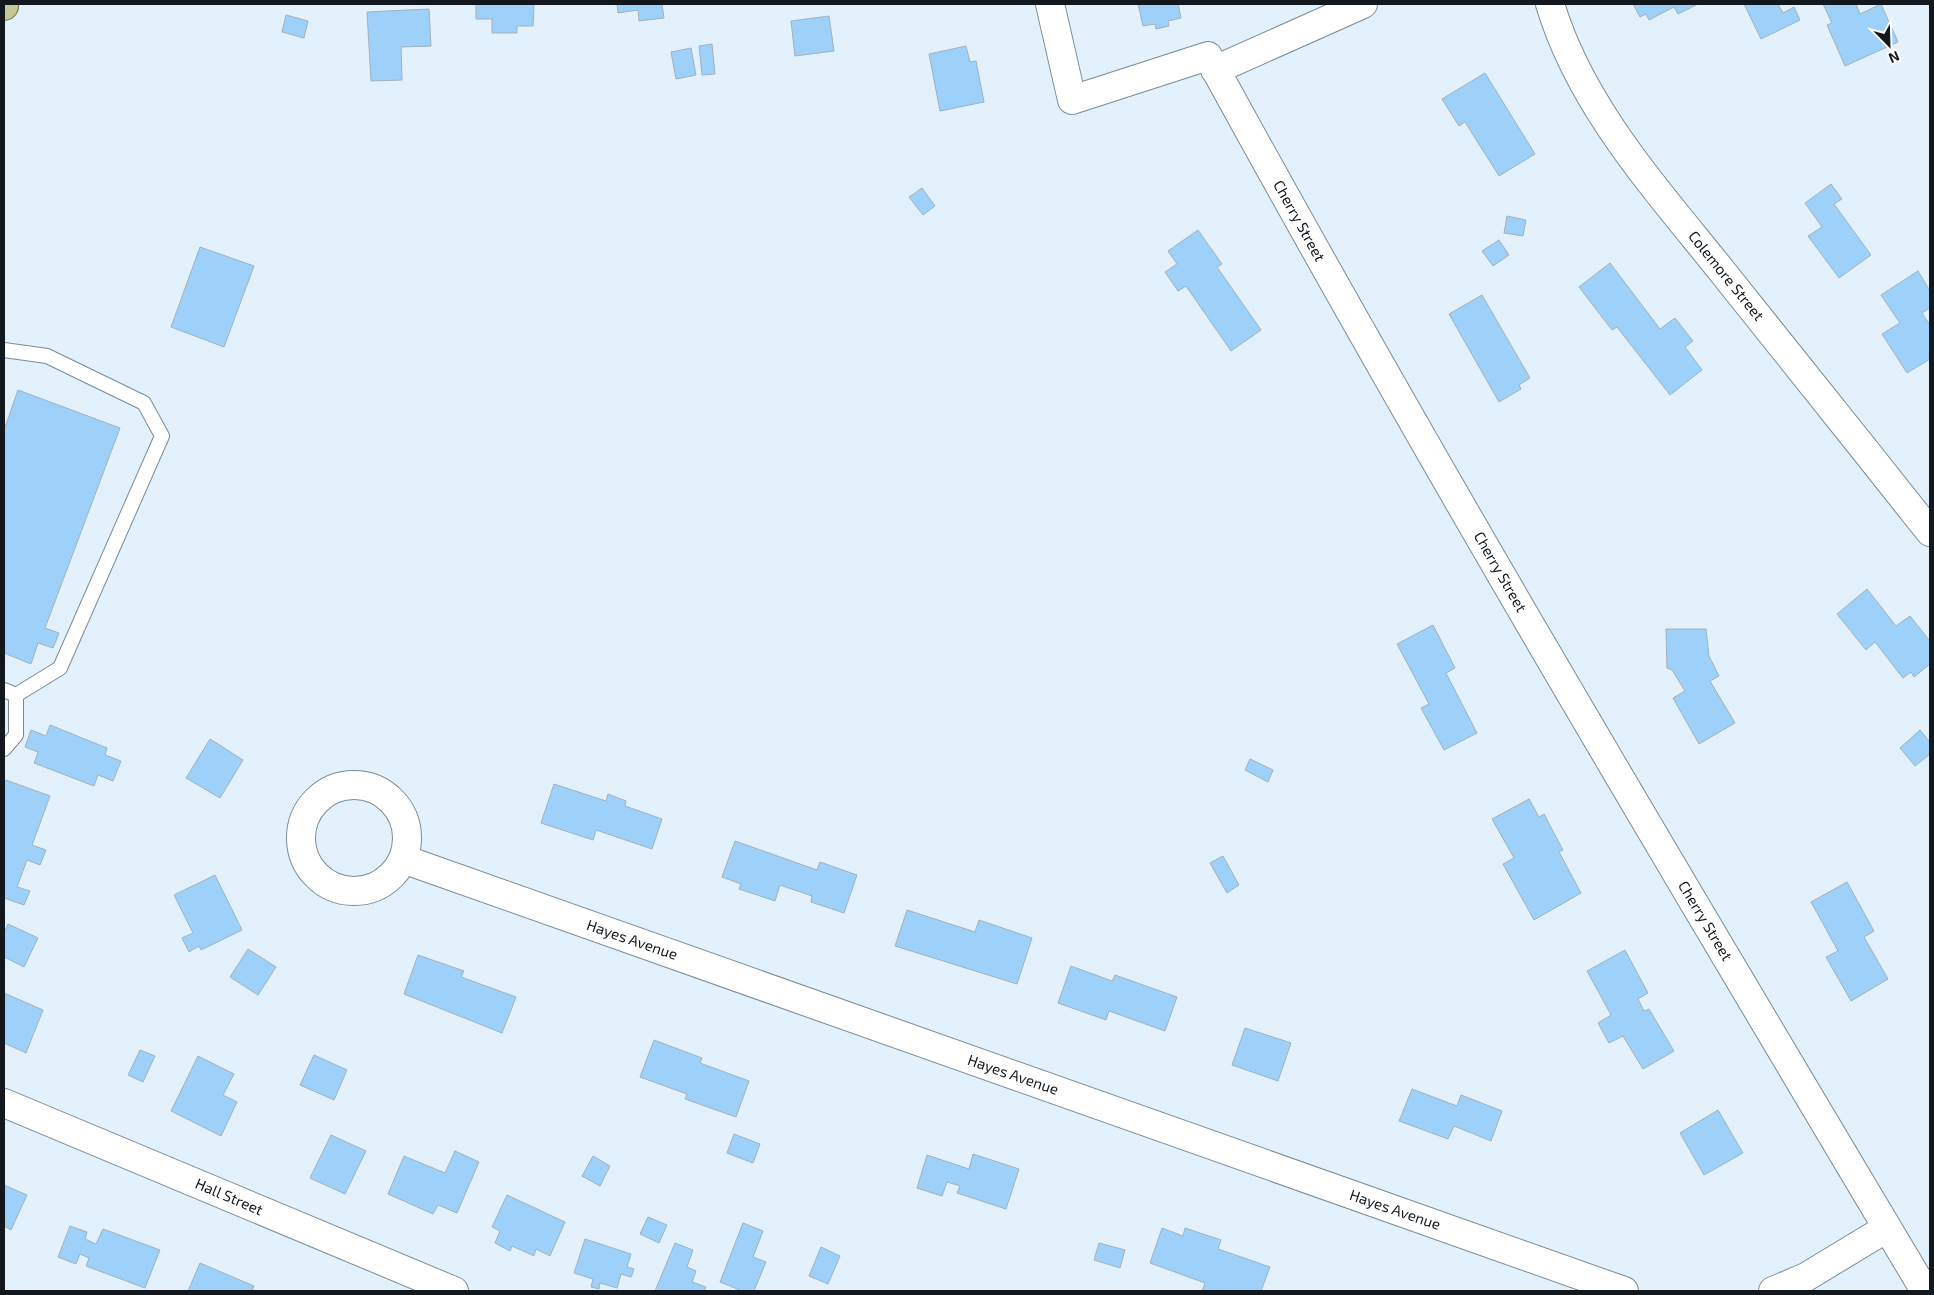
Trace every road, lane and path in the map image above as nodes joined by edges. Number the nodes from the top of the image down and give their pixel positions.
1 (1050, 4) edge
2 (1363, 4) edge
3 (1550, 4) edge
4 (1216, 70) junction
5 (4, 350) edge
6 (1930, 532) edge
7 (10, 692) edge
8 (4, 749) edge
9 (403, 859) dead end
10 (4, 1103) edge
11 (1887, 1228) junction
12 (454, 1291) edge
13 (1624, 1291) edge
14 (1773, 1291) edge
15 (1925, 1291) edge

1 - 4 street, Cherry Street
2 - 4 street
3 - 6 street, Colemore Street
4 - 11 street, Cherry Street
5 - 7 lane
7 - 8 lane
9 - 13 street, Hayes Avenue
10 - 12 street, Hall Street
11 - 14 street
11 - 15 street, Cherry Street

